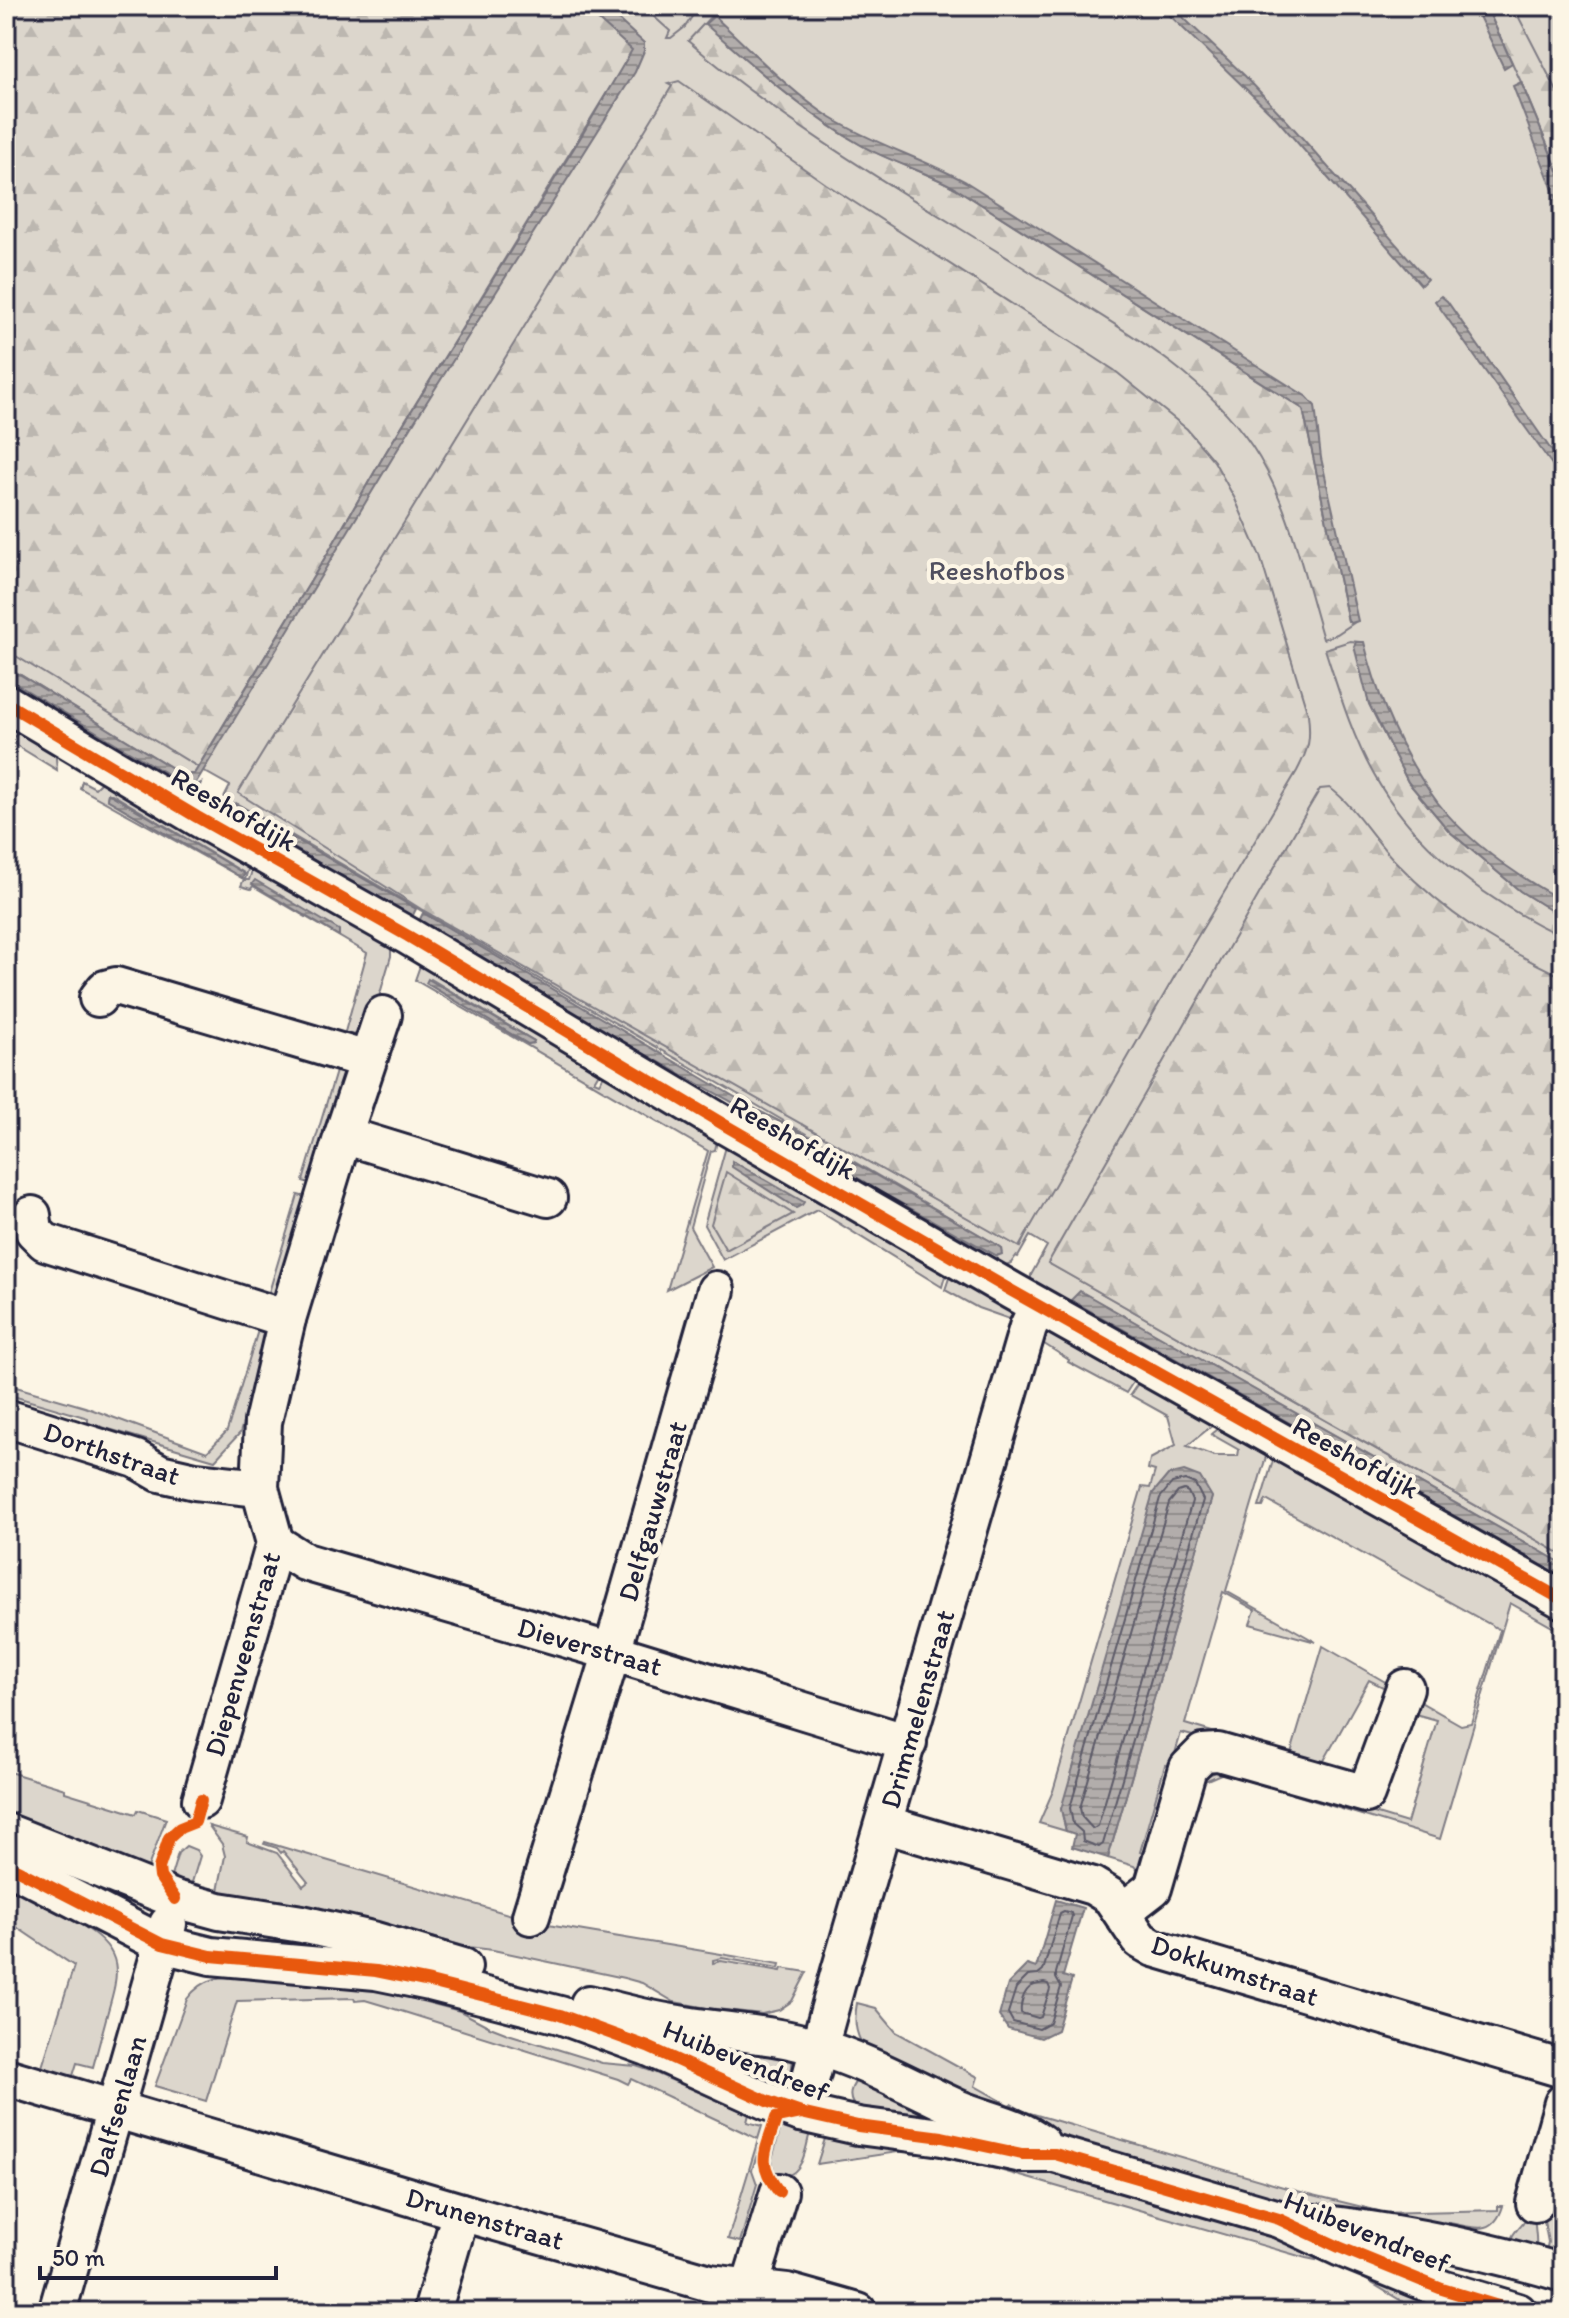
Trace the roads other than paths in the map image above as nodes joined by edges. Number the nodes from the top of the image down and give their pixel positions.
1 (6, 703) edge
2 (98, 998) dead end
3 (383, 1015) dead end
4 (367, 1060) junction
5 (343, 1135) junction
6 (548, 1198) dead end
7 (32, 1215) dead end
8 (716, 1290) dead end
9 (1038, 1306) junction
10 (287, 1319) junction
11 (8, 1428) edge
12 (260, 1488) junction
13 (275, 1543) junction
14 (1563, 1600) edge
15 (612, 1652) junction
16 (1405, 1688) dead end
17 (908, 1743) junction
18 (201, 1800) dead end
19 (884, 1824) junction
20 (6, 1832) edge
21 (6, 1864) edge
22 (175, 1899) junction
23 (1122, 1912) junction
24 (531, 1916) dead end
25 (162, 1944) junction
26 (819, 2047) junction
27 (1563, 2069) edge
28 (6, 2077) edge
29 (1563, 2103) edge
30 (116, 2109) junction
31 (801, 2113) junction
32 (1055, 2154) junction
33 (779, 2192) dead end
34 (1535, 2203) dead end
35 (461, 2212) junction
36 (1279, 2219) junction
37 (1516, 2259) junction
38 (1563, 2273) edge
39 (745, 2300) edge
40 (1506, 2310) edge
41 (57, 2312) edge
42 (432, 2312) edge
43 (858, 2312) edge

1 - 9 street, Reeshofdijk
2 - 4 street
3 - 4 street, Diepenveenstraat
4 - 5 street, Diepenveenstraat
5 - 6 street
5 - 10 street, Diepenveenstraat
7 - 10 street
8 - 15 street, Delfgauwstraat
9 - 14 street, Reeshofdijk
9 - 17 street, Drimmelenstraat
10 - 12 street, Diepenveenstraat
11 - 12 street, Dorthstraat
12 - 13 street, Diepenveenstraat
13 - 15 street, Dieverstraat
13 - 18 street, Diepenveenstraat
15 - 17 street, Dieverstraat
15 - 24 street, Delfgauwstraat
16 - 23 street
17 - 19 street, Drimmelenstraat
19 - 23 street, Dokkumstraat
19 - 26 street, Drimmelenstraat
20 - 22 street, Huibevendreef
21 - 25 street, Huibevendreef
22 - 25 street, Dalfsenlaan
22 - 26 street, Huibevendreef
23 - 27 street, Dokkumstraat
25 - 30 street, Dalfsenlaan
25 - 31 street, Huibevendreef
26 - 31 street, Drimmelenstraat
26 - 32 street, Huibevendreef
28 - 30 street, Drunenstraat
29 - 34 street
30 - 35 street, Drunenstraat
30 - 41 street, Dalfsenlaan
31 - 32 street, Huibevendreef
32 - 36 street, Huibevendreef
33 - 39 street
35 - 39 street, Drunenstraat
35 - 42 street
36 - 37 street, Huibevendreef
36 - 40 street, Huibevendreef
37 - 38 street, Huibevendreef
37 - 40 street
39 - 43 street, Drunenstraat

